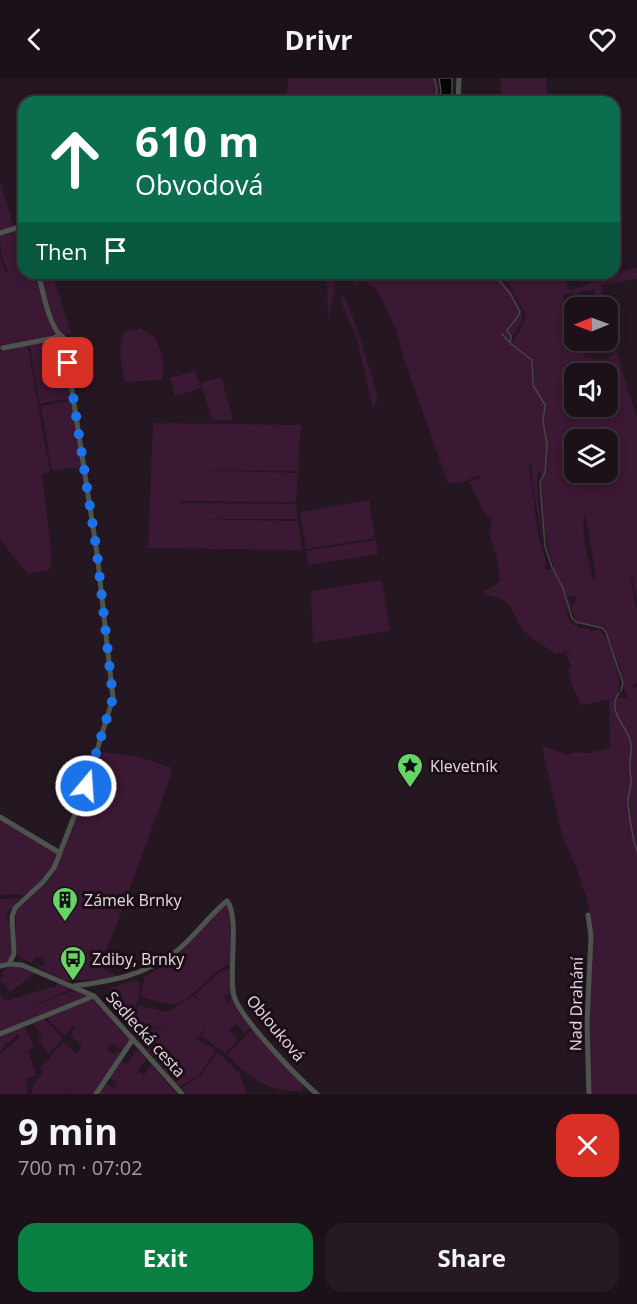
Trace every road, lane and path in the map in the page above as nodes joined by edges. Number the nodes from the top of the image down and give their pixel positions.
1 (459, 78) edge
2 (458, 96) edge
3 (18, 227) edge
4 (0, 233) edge
5 (40, 279) edge
6 (58, 335) junction
7 (3, 348) dead end
8 (0, 817) edge
9 (60, 852) junction
10 (588, 915) dead end
11 (14, 954) junction
12 (9, 964) junction
13 (22, 965) junction
14 (0, 966) edge
15 (74, 987) junction
16 (94, 996) junction
17 (0, 1034) edge
18 (133, 1039) junction
19 (96, 1094) edge
20 (182, 1094) edge
21 (317, 1094) edge
22 (589, 1094) edge

1 - 2 street
3 - 4 street
5 - 6 street
6 - 7 street
6 - 9 street
8 - 9 street
9 - 11 street
10 - 22 street, Nad Drahání
11 - 12 street
11 - 13 street
12 - 13 street
12 - 14 street
13 - 15 street, Sedlecká cesta
15 - 16 street, Sedlecká cesta
15 - 21 street, Oblouková
16 - 17 street
16 - 18 street, Sedlecká cesta
18 - 19 street
18 - 20 street, Sedlecká cesta

